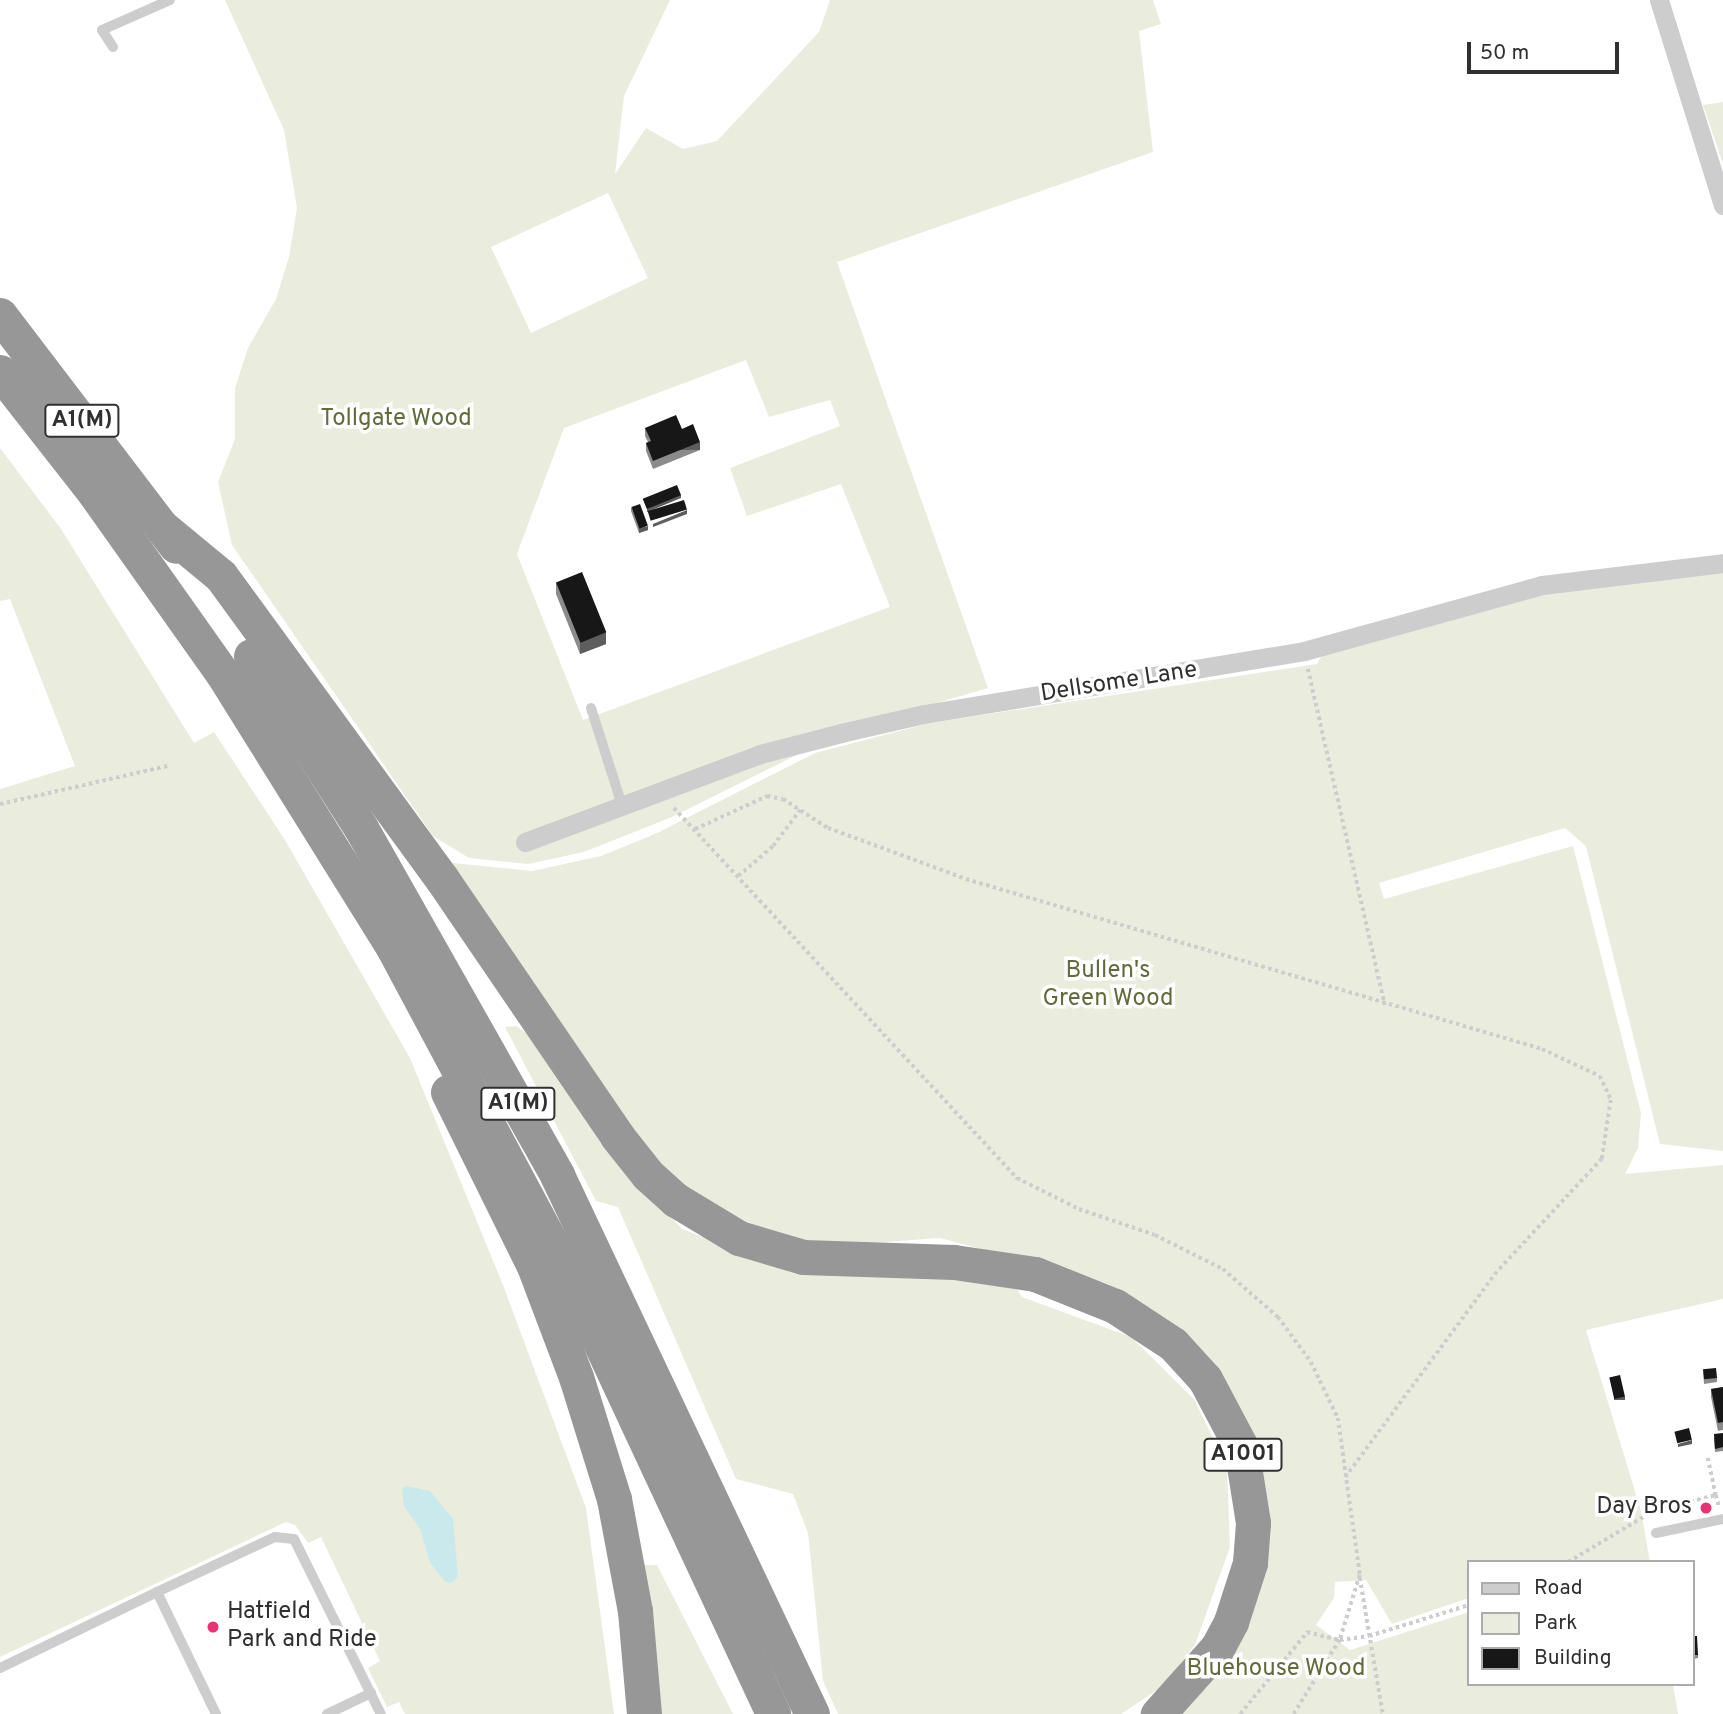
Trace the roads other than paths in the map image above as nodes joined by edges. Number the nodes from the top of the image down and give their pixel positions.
1 (170, 0) edge
2 (1659, 0) edge
3 (113, 47) dead end
4 (1723, 205) edge
5 (0, 315) edge
6 (0, 372) edge
7 (163, 528) junction
8 (1723, 563) edge
9 (591, 708) dead end
10 (622, 805) junction
11 (525, 842) dead end
12 (394, 949) junction
13 (1035, 1274) joint
14 (1723, 1519) edge
15 (1656, 1533) dead end
16 (158, 1592) junction
17 (0, 1668) edge
18 (371, 1693) junction
19 (216, 1714) edge
20 (327, 1714) edge
21 (381, 1714) edge
22 (644, 1714) edge
23 (773, 1714) edge
24 (812, 1714) edge
25 (1158, 1714) edge

1 - 3 lane
2 - 4 street
5 - 7 highway, A1(M)
6 - 12 highway, A1(M)
7 - 13 highway, A1(M)
7 - 24 highway, A1(M)
8 - 10 street, Dellsome Lane
9 - 10 lane
10 - 11 street, Dellsome Lane
12 - 22 highway, A1(M)
12 - 23 highway, A1(M)
13 - 25 highway, A1001
14 - 15 lane
16 - 17 lane
16 - 18 lane
16 - 19 lane
18 - 20 lane
18 - 21 lane

